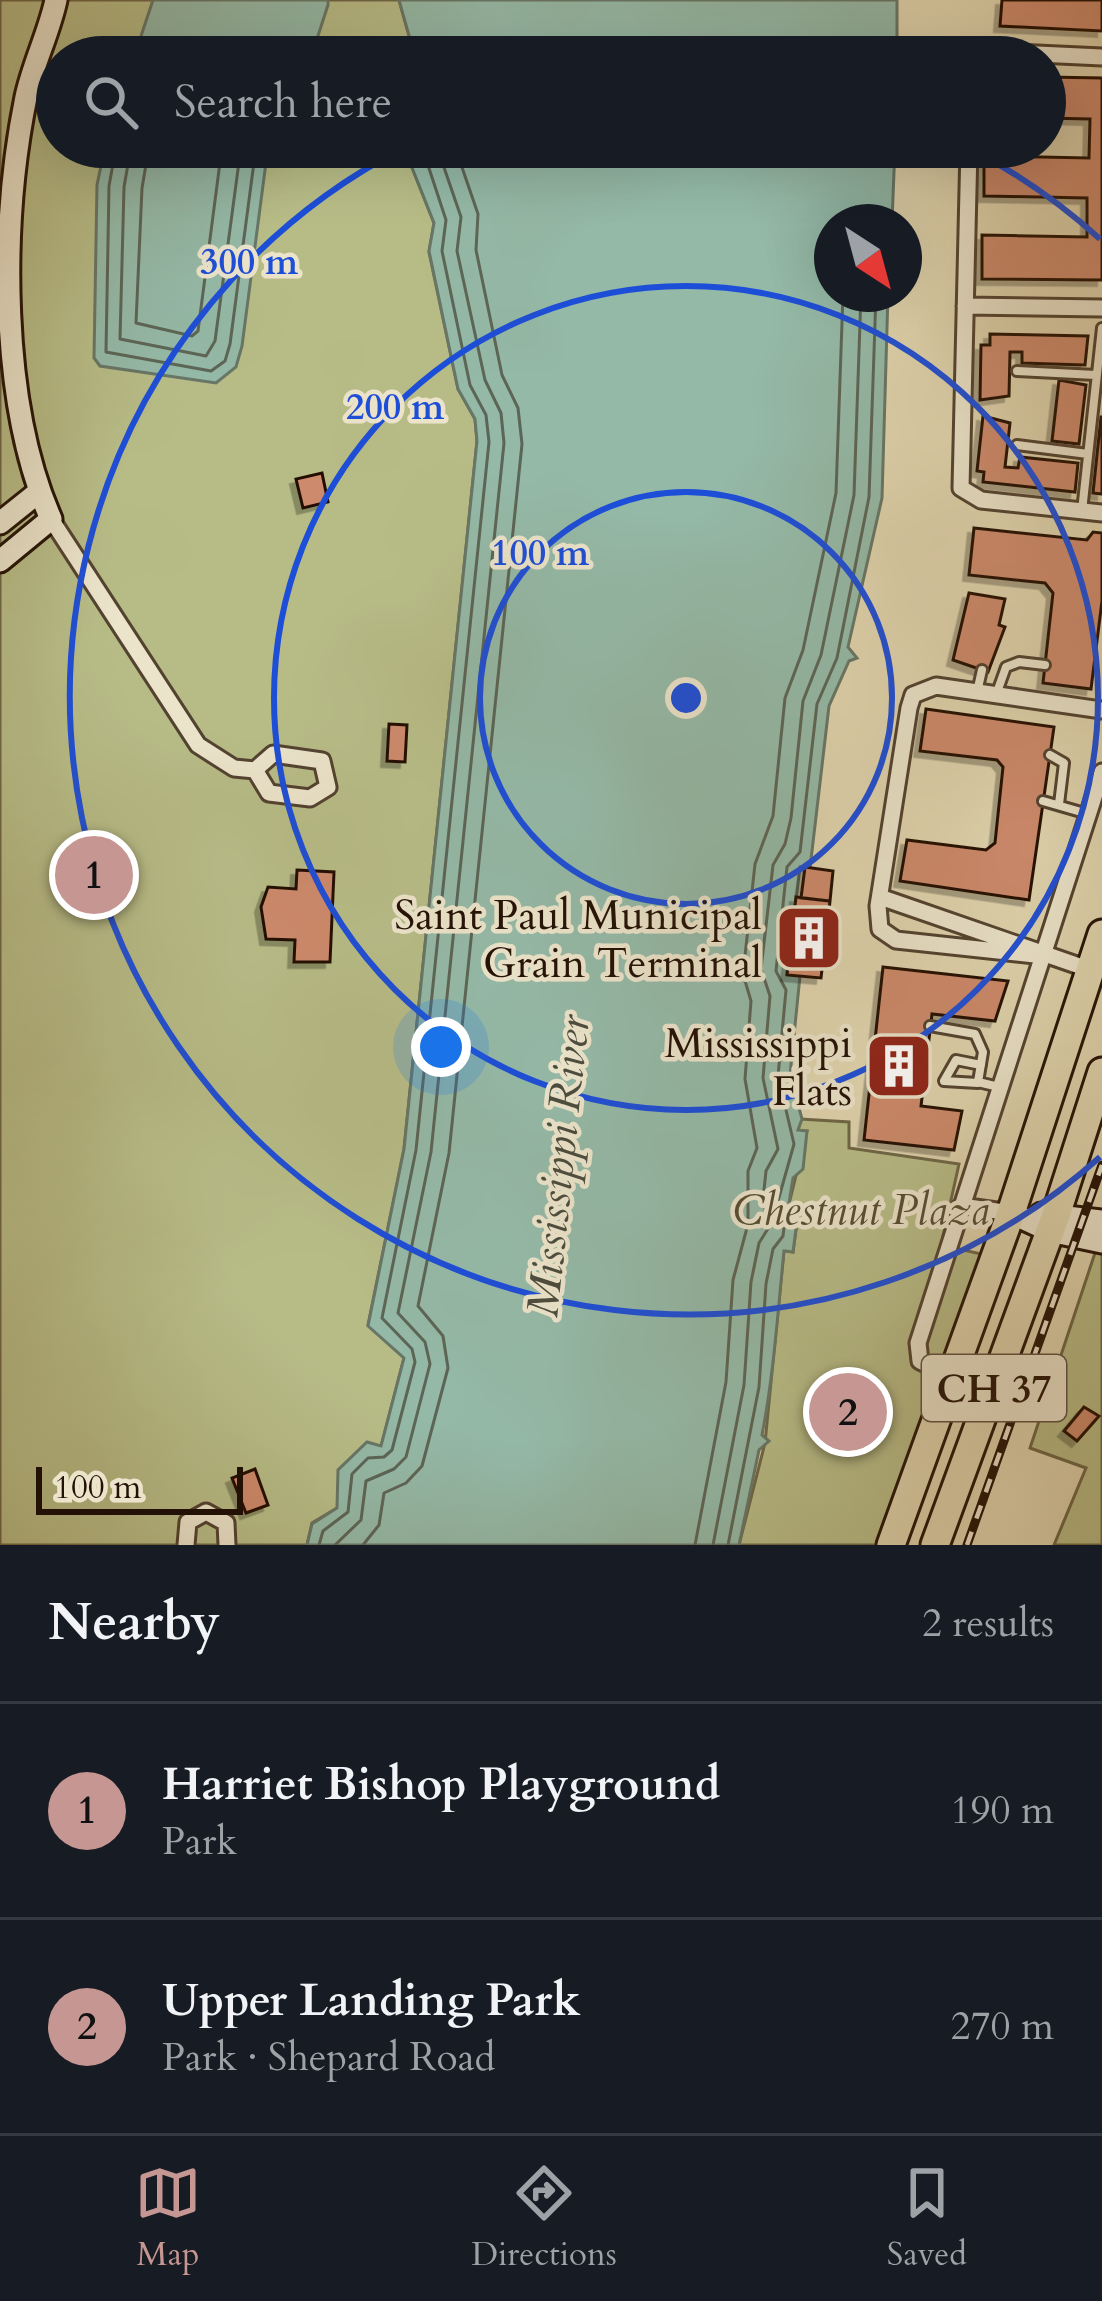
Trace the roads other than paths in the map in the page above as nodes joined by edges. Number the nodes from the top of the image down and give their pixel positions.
1 (56, 0) edge
2 (44, 36) edge
3 (1066, 55) edge
4 (1102, 57) edge
5 (36, 61) edge
6 (968, 168) edge
7 (965, 305) junction
8 (1102, 308) edge
9 (1102, 328) edge
10 (1017, 371) dead end
11 (1096, 375) junction
12 (1017, 446) dead end
13 (1088, 454) junction
14 (35, 495) junction
15 (1082, 511) junction
16 (1102, 513) edge
17 (51, 519) junction
18 (0, 523) edge
19 (0, 561) edge
20 (1045, 664) dead end
21 (982, 670) dead end
22 (977, 692) junction
23 (996, 695) junction
24 (1102, 710) edge
25 (1050, 755) dead end
26 (255, 770) junction
27 (1102, 772) edge
28 (1043, 801) dead end
29 (1059, 804) junction
30 (1088, 814) junction
31 (880, 896) junction
32 (1102, 934) edge
33 (1044, 956) junction
34 (1090, 970) junction
35 (930, 1026) dead end
36 (981, 1065) junction
37 (1102, 1072) edge
38 (978, 1082) junction
39 (1000, 1087) junction
40 (961, 1206) junction
41 (1011, 1214) junction
42 (1102, 1221) edge
43 (1053, 1223) junction
44 (1102, 1242) edge
45 (953, 1377) junction
46 (186, 1545) edge
47 (227, 1545) edge
48 (891, 1545) edge
49 (935, 1545) edge

1 - 2 street
3 - 4 street
5 - 14 street
6 - 7 street
7 - 8 street
7 - 15 street
9 - 11 lane
10 - 11 lane
11 - 13 lane
12 - 13 lane
13 - 15 lane
14 - 17 street
14 - 18 street
15 - 16 street
17 - 19 street
17 - 26 street
20 - 23 lane
21 - 22 lane
22 - 23 street
22 - 31 street
23 - 24 street
25 - 29 lane
26 - 26 street
27 - 30 street
28 - 29 lane
29 - 30 lane
30 - 33 street
31 - 33 street
31 - 33 street
32 - 34 highway, CH 37
33 - 34 street
33 - 39 street
34 - 41 highway, CH 37
35 - 36 lane
36 - 38 lane
36 - 38 lane
37 - 43 highway, CH 37
38 - 39 lane
39 - 40 street
40 - 41 street
40 - 45 street
41 - 43 street
41 - 45 highway, CH 37
42 - 43 street
43 - 44 street
43 - 49 highway, CH 37
45 - 48 highway, CH 37
46 - 47 street

